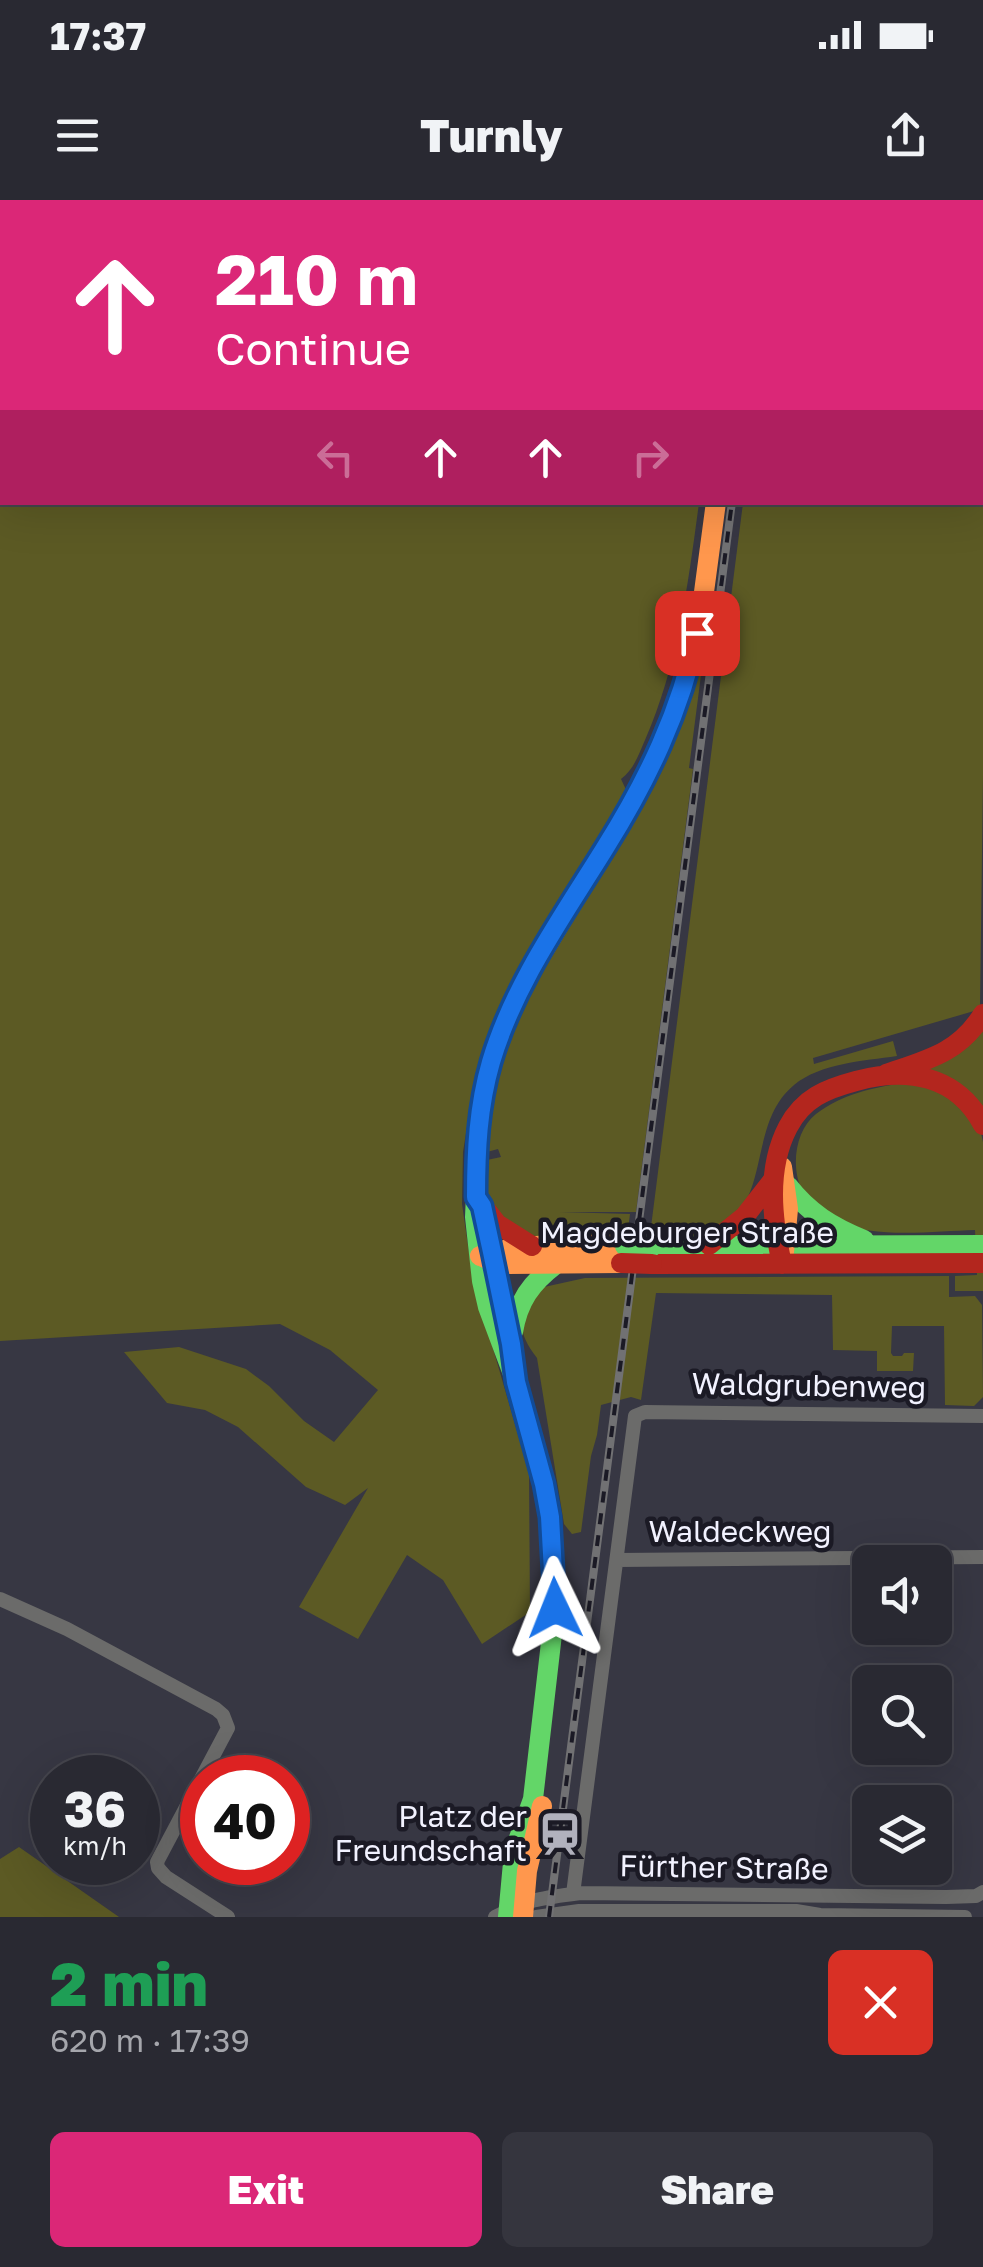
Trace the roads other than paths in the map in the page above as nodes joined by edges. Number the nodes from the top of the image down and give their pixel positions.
1 (716, 505) edge
2 (983, 1014) edge
3 (886, 1074) junction
4 (983, 1125) edge
5 (780, 1182) junction
6 (479, 1202) junction
7 (875, 1245) junction
8 (532, 1246) junction
9 (708, 1246) junction
10 (781, 1251) junction
11 (978, 1254) edge
12 (623, 1255) junction
13 (652, 1255) junction
14 (488, 1256) junction
15 (556, 1264) junction
16 (511, 1344) junction
17 (516, 1382) junction
18 (983, 1416) edge
19 (983, 1558) edge
20 (617, 1560) junction
21 (0, 1599) edge
22 (983, 1892) edge
23 (573, 1894) junction
24 (516, 1913) edge
25 (904, 1915) edge
26 (228, 1917) edge
27 (965, 1917) edge

1 - 6 main road
2 - 3 main road
3 - 4 main road
3 - 5 main road
5 - 7 main road
5 - 9 main road
5 - 10 main road
6 - 8 main road
6 - 14 main road
7 - 10 main road, Magdeburger Straße
7 - 11 main road, Magdeburger Straße
8 - 12 main road, Magdeburger Straße
8 - 14 main road, Magdeburger Straße
9 - 10 main road, Magdeburger Straße
9 - 13 main road, Magdeburger Straße
10 - 11 main road, Magdeburger Straße
10 - 13 main road, Magdeburger Straße
12 - 13 main road, Magdeburger Straße, bridge
12 - 15 main road, Magdeburger Straße
14 - 15 main road, Magdeburger Straße
14 - 16 main road
14 - 17 main road
15 - 16 main road
16 - 17 main road
17 - 24 main road
18 - 20 street, Waldgrubenweg
19 - 20 street, Waldeckweg
20 - 23 street
21 - 26 street
22 - 23 street, Fürther Straße
23 - 24 street, Fürther Straße
24 - 25 street, Fürther Straße
25 - 27 street

